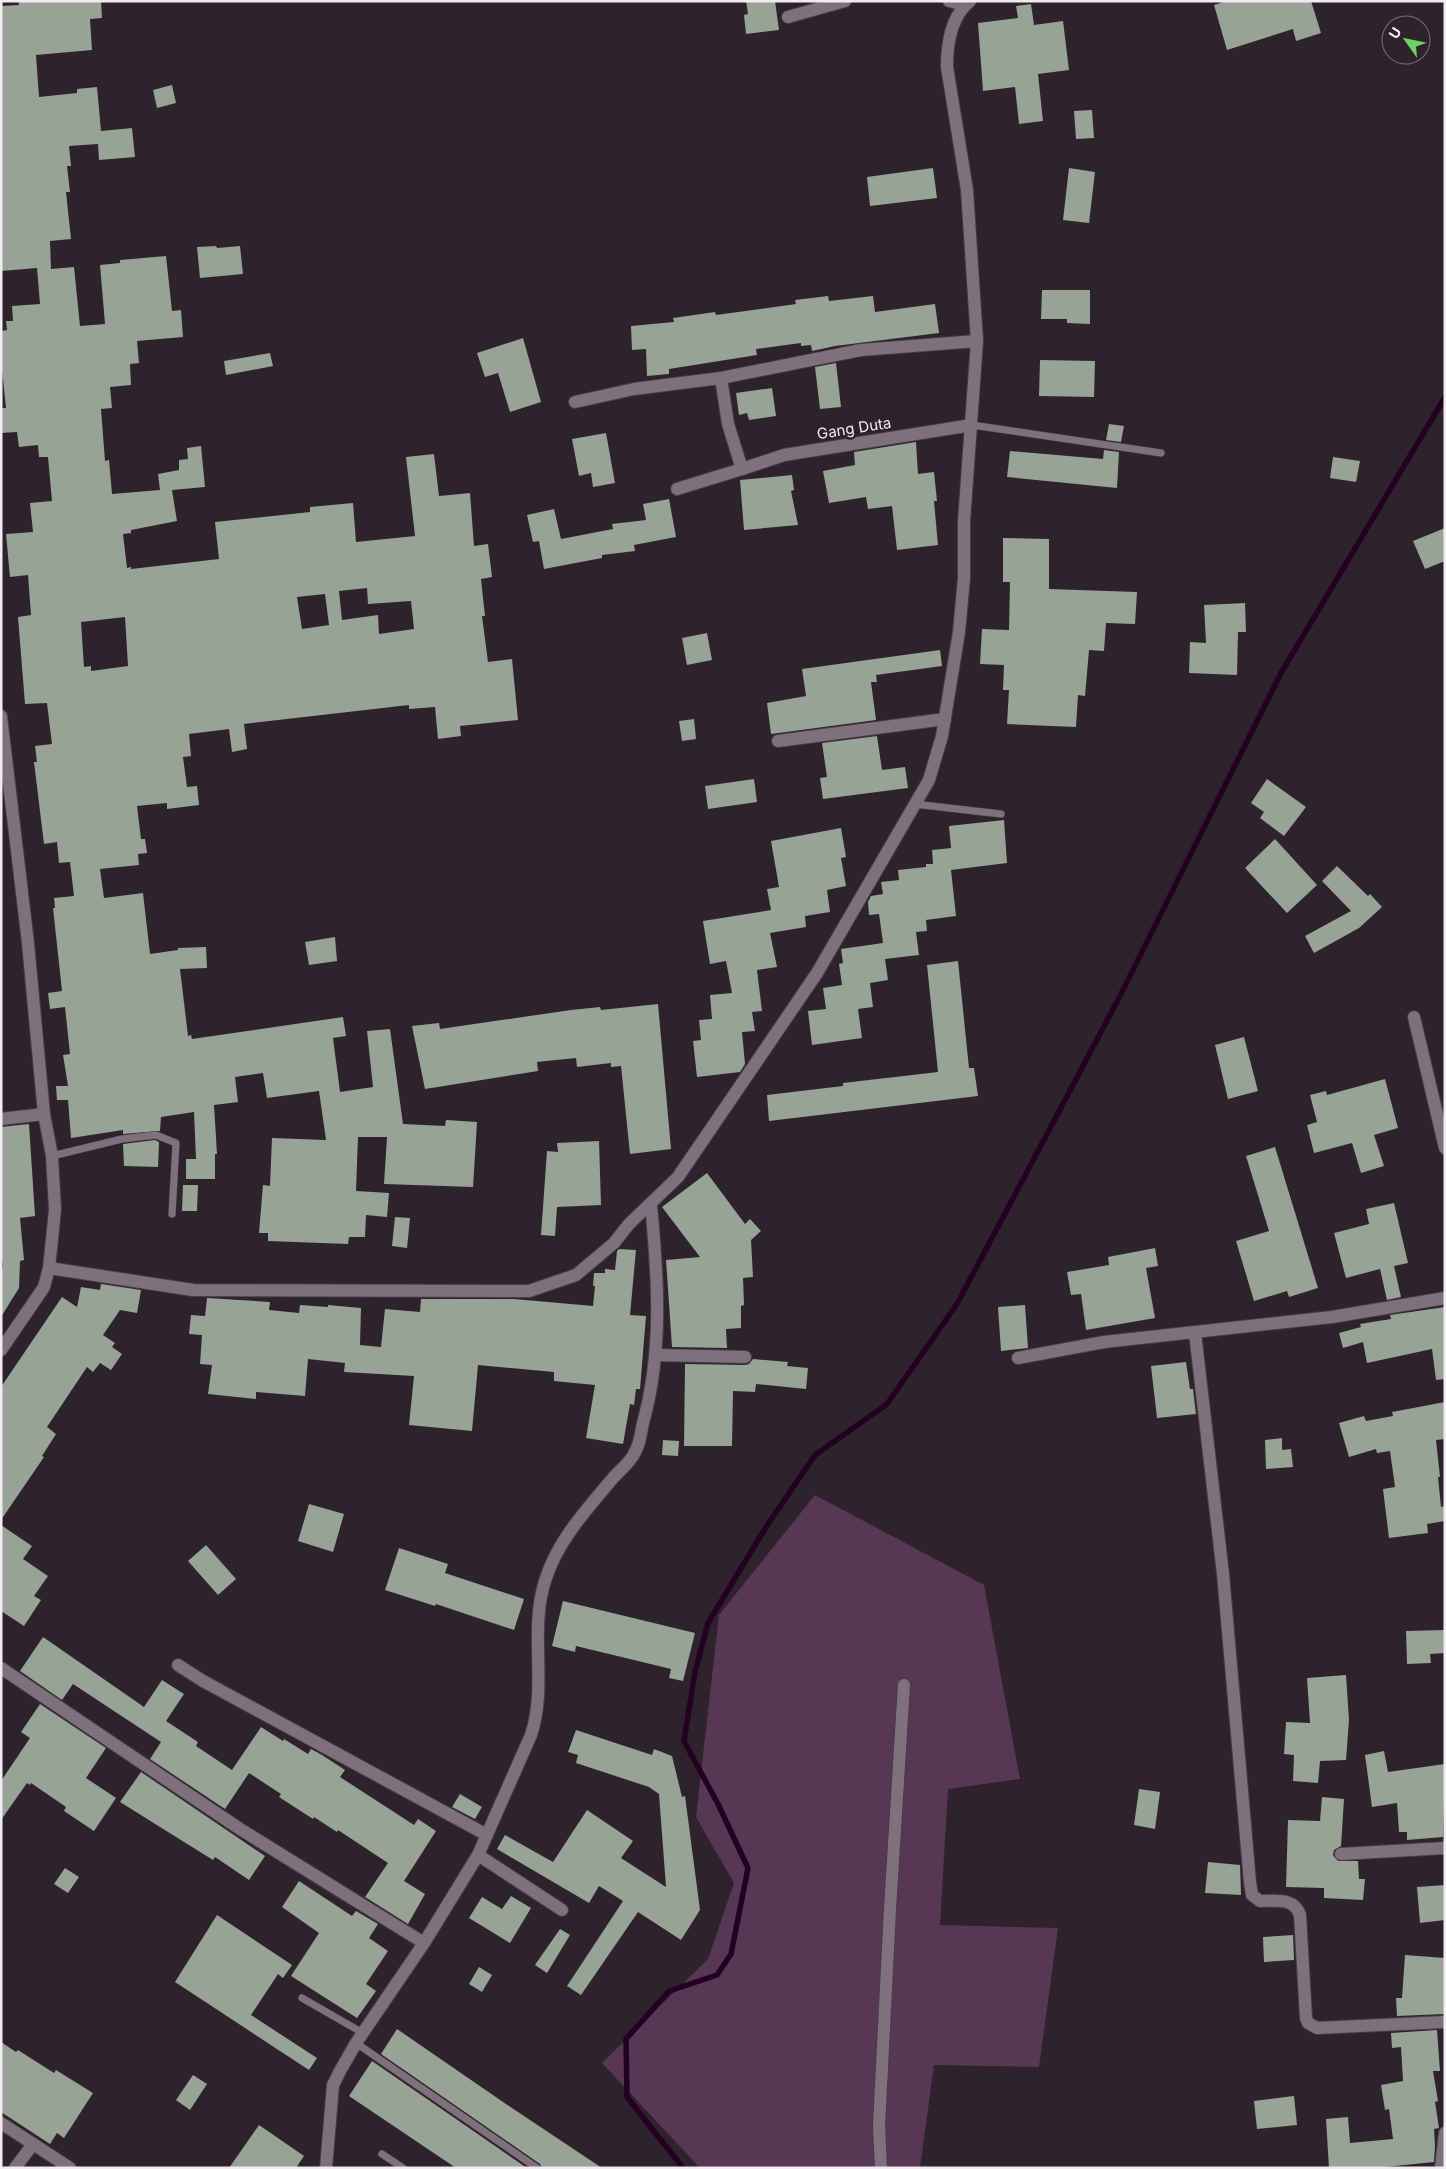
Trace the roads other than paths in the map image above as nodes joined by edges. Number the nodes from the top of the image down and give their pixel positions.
1 (845, 1) edge
2 (949, 1) edge
3 (967, 3) edge
4 (788, 17) dead end
5 (977, 341) junction
6 (721, 378) junction
7 (574, 402) dead end
8 (972, 425) junction
9 (1161, 452) dead end
10 (742, 468) junction
11 (677, 489) dead end
12 (1, 716) edge
13 (945, 719) junction
14 (778, 741) dead end
15 (4, 777) edge
16 (913, 804) junction
17 (1001, 814) dead end
18 (1414, 1016) dead end
19 (44, 1114) junction
20 (1, 1119) edge
21 (1445, 1148) edge
22 (52, 1156) junction
23 (651, 1205) junction
24 (172, 1214) dead end
25 (50, 1268) junction
26 (1445, 1298) edge
27 (1195, 1333) junction
28 (1, 1350) edge
29 (656, 1356) junction
30 (745, 1357) dead end
31 (1018, 1358) dead end
32 (178, 1665) dead end
33 (1, 1668) edge
34 (904, 1685) dead end
35 (487, 1835) junction
36 (1445, 1848) edge
37 (1341, 1854) dead end
38 (478, 1855) junction
39 (562, 1910) dead end
40 (424, 1943) junction
41 (302, 1998) dead end
42 (1445, 2022) edge
43 (360, 2038) junction
44 (1, 2123) edge
45 (1445, 2133) edge
46 (32, 2144) junction
47 (382, 2154) dead end
48 (15, 2168) edge
49 (70, 2168) edge
50 (326, 2168) edge
51 (403, 2168) edge
52 (537, 2168) edge
53 (881, 2168) edge
54 (1441, 2168) edge

1 - 4 street
2 - 3 street
3 - 5 street
5 - 6 street
5 - 8 street
6 - 7 street
6 - 10 street
8 - 9 lane
8 - 10 street, Gang Duta
8 - 13 street
10 - 11 street, Gang Duta
12 - 15 street
13 - 14 street
13 - 16 street
15 - 19 street
16 - 17 lane
16 - 23 street
18 - 21 street
19 - 20 street
19 - 22 street
22 - 24 lane
22 - 25 street
23 - 25 street
23 - 29 street
25 - 28 street
26 - 27 street
27 - 31 street
27 - 42 street
29 - 30 street
29 - 35 street
32 - 35 street
33 - 40 street
34 - 53 street
35 - 38 street
36 - 37 street
38 - 39 street
38 - 40 street
40 - 43 street
41 - 43 lane
43 - 50 street
43 - 52 lane
44 - 46 street
45 - 54 street
46 - 48 street
46 - 49 street
47 - 51 lane

